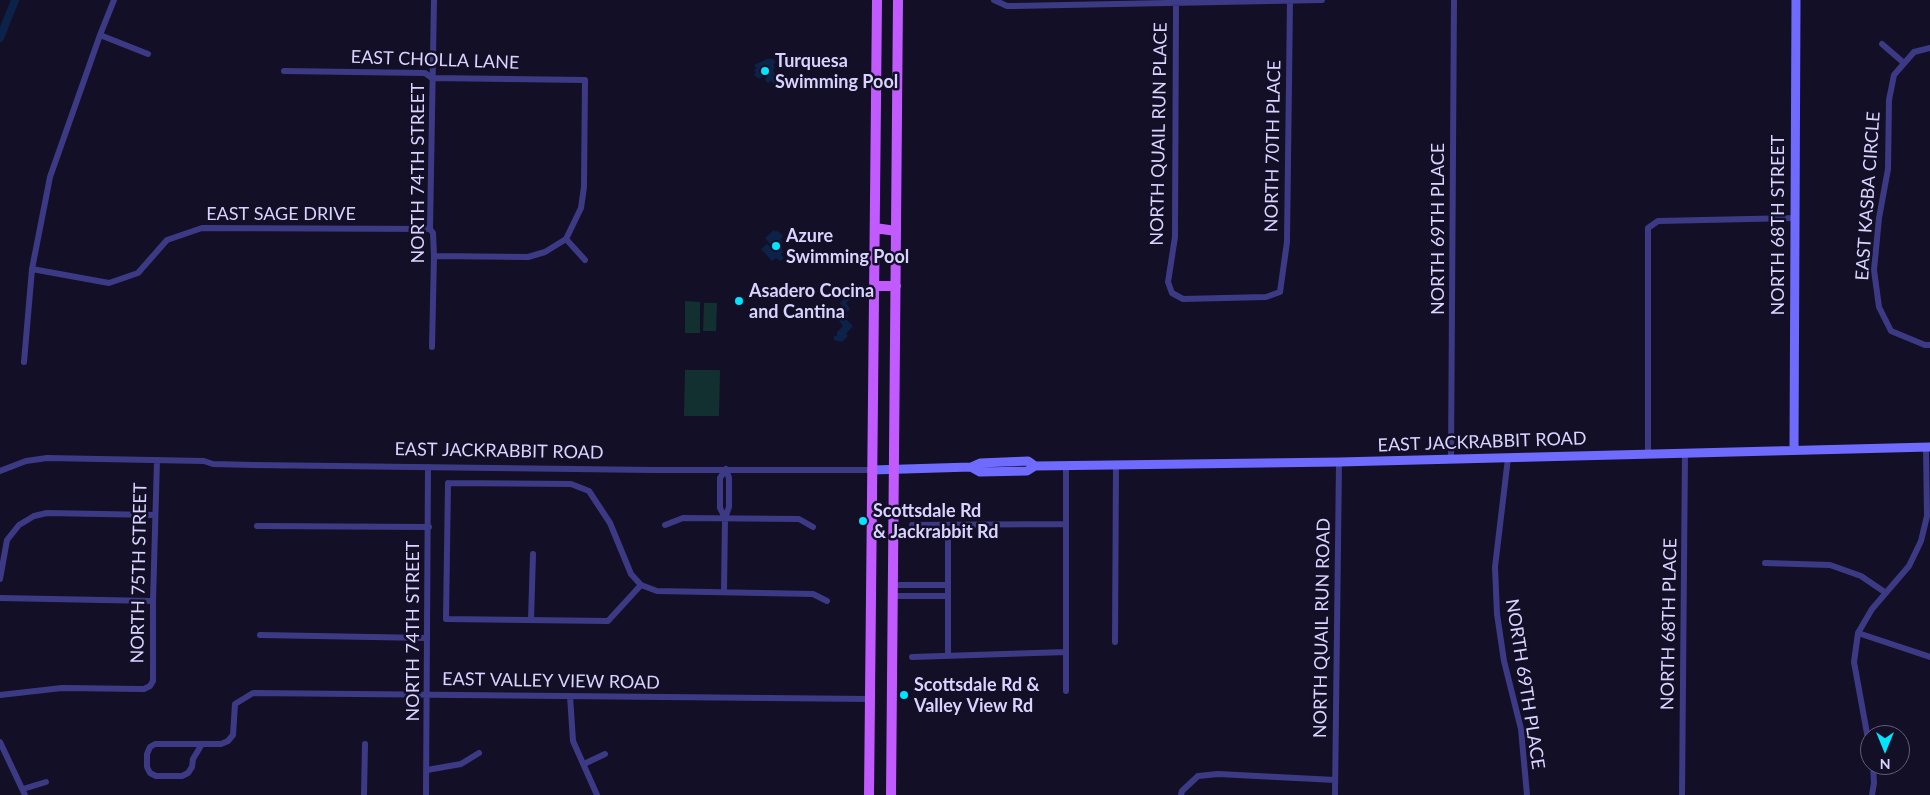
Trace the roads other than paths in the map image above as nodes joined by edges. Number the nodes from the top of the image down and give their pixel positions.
1 (114, 0) edge
2 (434, 0) edge
3 (877, 0) edge
4 (898, 0) edge
5 (994, 0) edge
6 (1322, 0) edge
7 (1454, 0) edge
8 (1796, 0) edge
9 (1290, 1) edge
10 (1066, 2) edge
11 (1176, 4) junction
12 (100, 35) junction
13 (1882, 44) dead end
14 (1930, 48) edge
15 (148, 54) dead end
16 (1904, 63) junction
17 (284, 71) dead end
18 (432, 78) junction
19 (1794, 218) junction
20 (875, 228) junction
21 (430, 229) junction
22 (896, 231) junction
23 (566, 239) junction
24 (434, 256) junction
25 (585, 260) dead end
26 (32, 270) junction
27 (874, 286) junction
28 (896, 286) junction
29 (1172, 293) joint
30 (1930, 345) edge
31 (432, 346) dead end
32 (24, 362) dead end
33 (1928, 447) edge
34 (1794, 450) junction
35 (1685, 453) junction
36 (1648, 454) junction
37 (1450, 458) junction
38 (1508, 458) junction
39 (156, 460) junction
40 (1339, 462) junction
41 (1116, 465) junction
42 (428, 466) junction
43 (1066, 466) junction
44 (726, 469) junction
45 (894, 469) junction
46 (872, 470) junction
47 (0, 471) edge
48 (154, 514) junction
49 (725, 518) junction
50 (1065, 524) junction
51 (665, 525) dead end
52 (912, 525) dead end
53 (257, 526) dead end
54 (948, 526) junction
55 (428, 527) junction
56 (813, 527) dead end
57 (533, 554) dead end
58 (1765, 563) dead end
59 (0, 579) edge
60 (641, 585) junction
61 (948, 585) junction
62 (893, 590) junction
63 (724, 592) junction
64 (1886, 593) junction
65 (948, 596) junction
66 (0, 598) edge
67 (152, 601) junction
68 (827, 601) dead end
69 (531, 620) junction
70 (1858, 633) junction
71 (260, 635) dead end
72 (427, 638) junction
73 (1114, 642) dead end
74 (1066, 652) junction
75 (948, 655) junction
76 (912, 657) dead end
77 (1930, 657) edge
78 (1066, 691) dead end
79 (0, 695) edge
80 (427, 695) junction
81 (570, 696) junction
82 (870, 699) junction
83 (1865, 725) edge
84 (0, 742) edge
85 (202, 744) junction
86 (365, 744) dead end
87 (479, 753) dead end
88 (604, 754) dead end
89 (584, 764) junction
90 (426, 770) junction
91 (1874, 775) edge
92 (1335, 780) junction
93 (46, 782) dead end
94 (24, 792) edge
95 (1181, 793) edge
96 (364, 795) edge
97 (426, 795) edge
98 (597, 795) edge
99 (869, 795) edge
100 (891, 795) edge
101 (1335, 795) edge
102 (1527, 795) edge
103 (1682, 795) edge
104 (1872, 795) edge

1 - 12 street
2 - 18 street, NORTH 74TH STREET
3 - 20 main road
4 - 22 main road
5 - 10 street
6 - 9 street
7 - 37 street, NORTH 69TH PLACE
8 - 19 street, NORTH 68TH STREET
9 - 11 street
9 - 29 street, NORTH 70TH PLACE
10 - 11 street
11 - 29 street, NORTH QUAIL RUN PLACE
12 - 15 street
12 - 26 street
13 - 16 street
14 - 16 street, EAST KASBA CIRCLE
16 - 30 street, EAST KASBA CIRCLE
17 - 18 street, EAST CHOLLA LANE
18 - 21 street, NORTH 74TH STREET
18 - 23 street, EAST CHOLLA LANE
19 - 34 street, NORTH 68TH STREET
19 - 36 street
20 - 22 main road
20 - 27 main road
21 - 24 street, NORTH 74TH STREET
21 - 26 street, EAST SAGE DRIVE
22 - 28 main road
23 - 24 street
23 - 25 street
24 - 31 street, NORTH 74TH STREET
26 - 32 street
27 - 28 main road
27 - 46 main road
28 - 45 main road
33 - 34 street, EAST JACKRABBIT ROAD
33 - 64 street
34 - 35 street, EAST JACKRABBIT ROAD
35 - 36 street, EAST JACKRABBIT ROAD
35 - 103 street, NORTH 68TH PLACE
36 - 38 street, EAST JACKRABBIT ROAD
37 - 38 street, EAST JACKRABBIT ROAD
37 - 40 street, EAST JACKRABBIT ROAD
38 - 102 street, NORTH 69TH PLACE
39 - 42 street, EAST JACKRABBIT ROAD
39 - 47 street, EAST JACKRABBIT ROAD
39 - 48 street, NORTH 75TH STREET
40 - 41 street, EAST JACKRABBIT ROAD
40 - 92 street, NORTH QUAIL RUN ROAD
41 - 43 street, EAST JACKRABBIT ROAD
41 - 73 street
42 - 44 street, EAST JACKRABBIT ROAD
42 - 55 street, NORTH 74TH STREET
43 - 45 street, EAST JACKRABBIT ROAD
43 - 50 street
44 - 46 street, EAST JACKRABBIT ROAD
44 - 49 street
45 - 46 street, EAST JACKRABBIT ROAD
45 - 62 main road
46 - 82 main road
48 - 59 street
48 - 67 street, NORTH 75TH STREET
49 - 51 street
49 - 56 street
49 - 63 street
50 - 54 street
50 - 74 street
52 - 54 street
53 - 55 street
54 - 61 street
55 - 72 street, NORTH 74TH STREET
57 - 69 street
58 - 64 street
60 - 63 street
60 - 69 street
60 - 69 street
61 - 62 street
61 - 65 street
62 - 65 street
62 - 100 main road
63 - 68 street
64 - 70 street
65 - 75 street
66 - 67 street
67 - 79 street, NORTH 75TH STREET
70 - 77 street
70 - 83 street
71 - 72 street
72 - 80 street, NORTH 74TH STREET
74 - 75 street
74 - 78 street
75 - 76 street
80 - 81 street, EAST VALLEY VIEW ROAD
80 - 85 street, EAST VALLEY VIEW ROAD
80 - 90 street, NORTH 74TH STREET
81 - 82 street, EAST VALLEY VIEW ROAD
81 - 89 street
82 - 99 main road
84 - 94 street
85 - 85 street
86 - 96 street
87 - 90 street
88 - 89 street
89 - 98 street
90 - 97 street, NORTH 74TH STREET
91 - 104 street
92 - 95 street
92 - 101 street, NORTH QUAIL RUN ROAD
93 - 94 street

